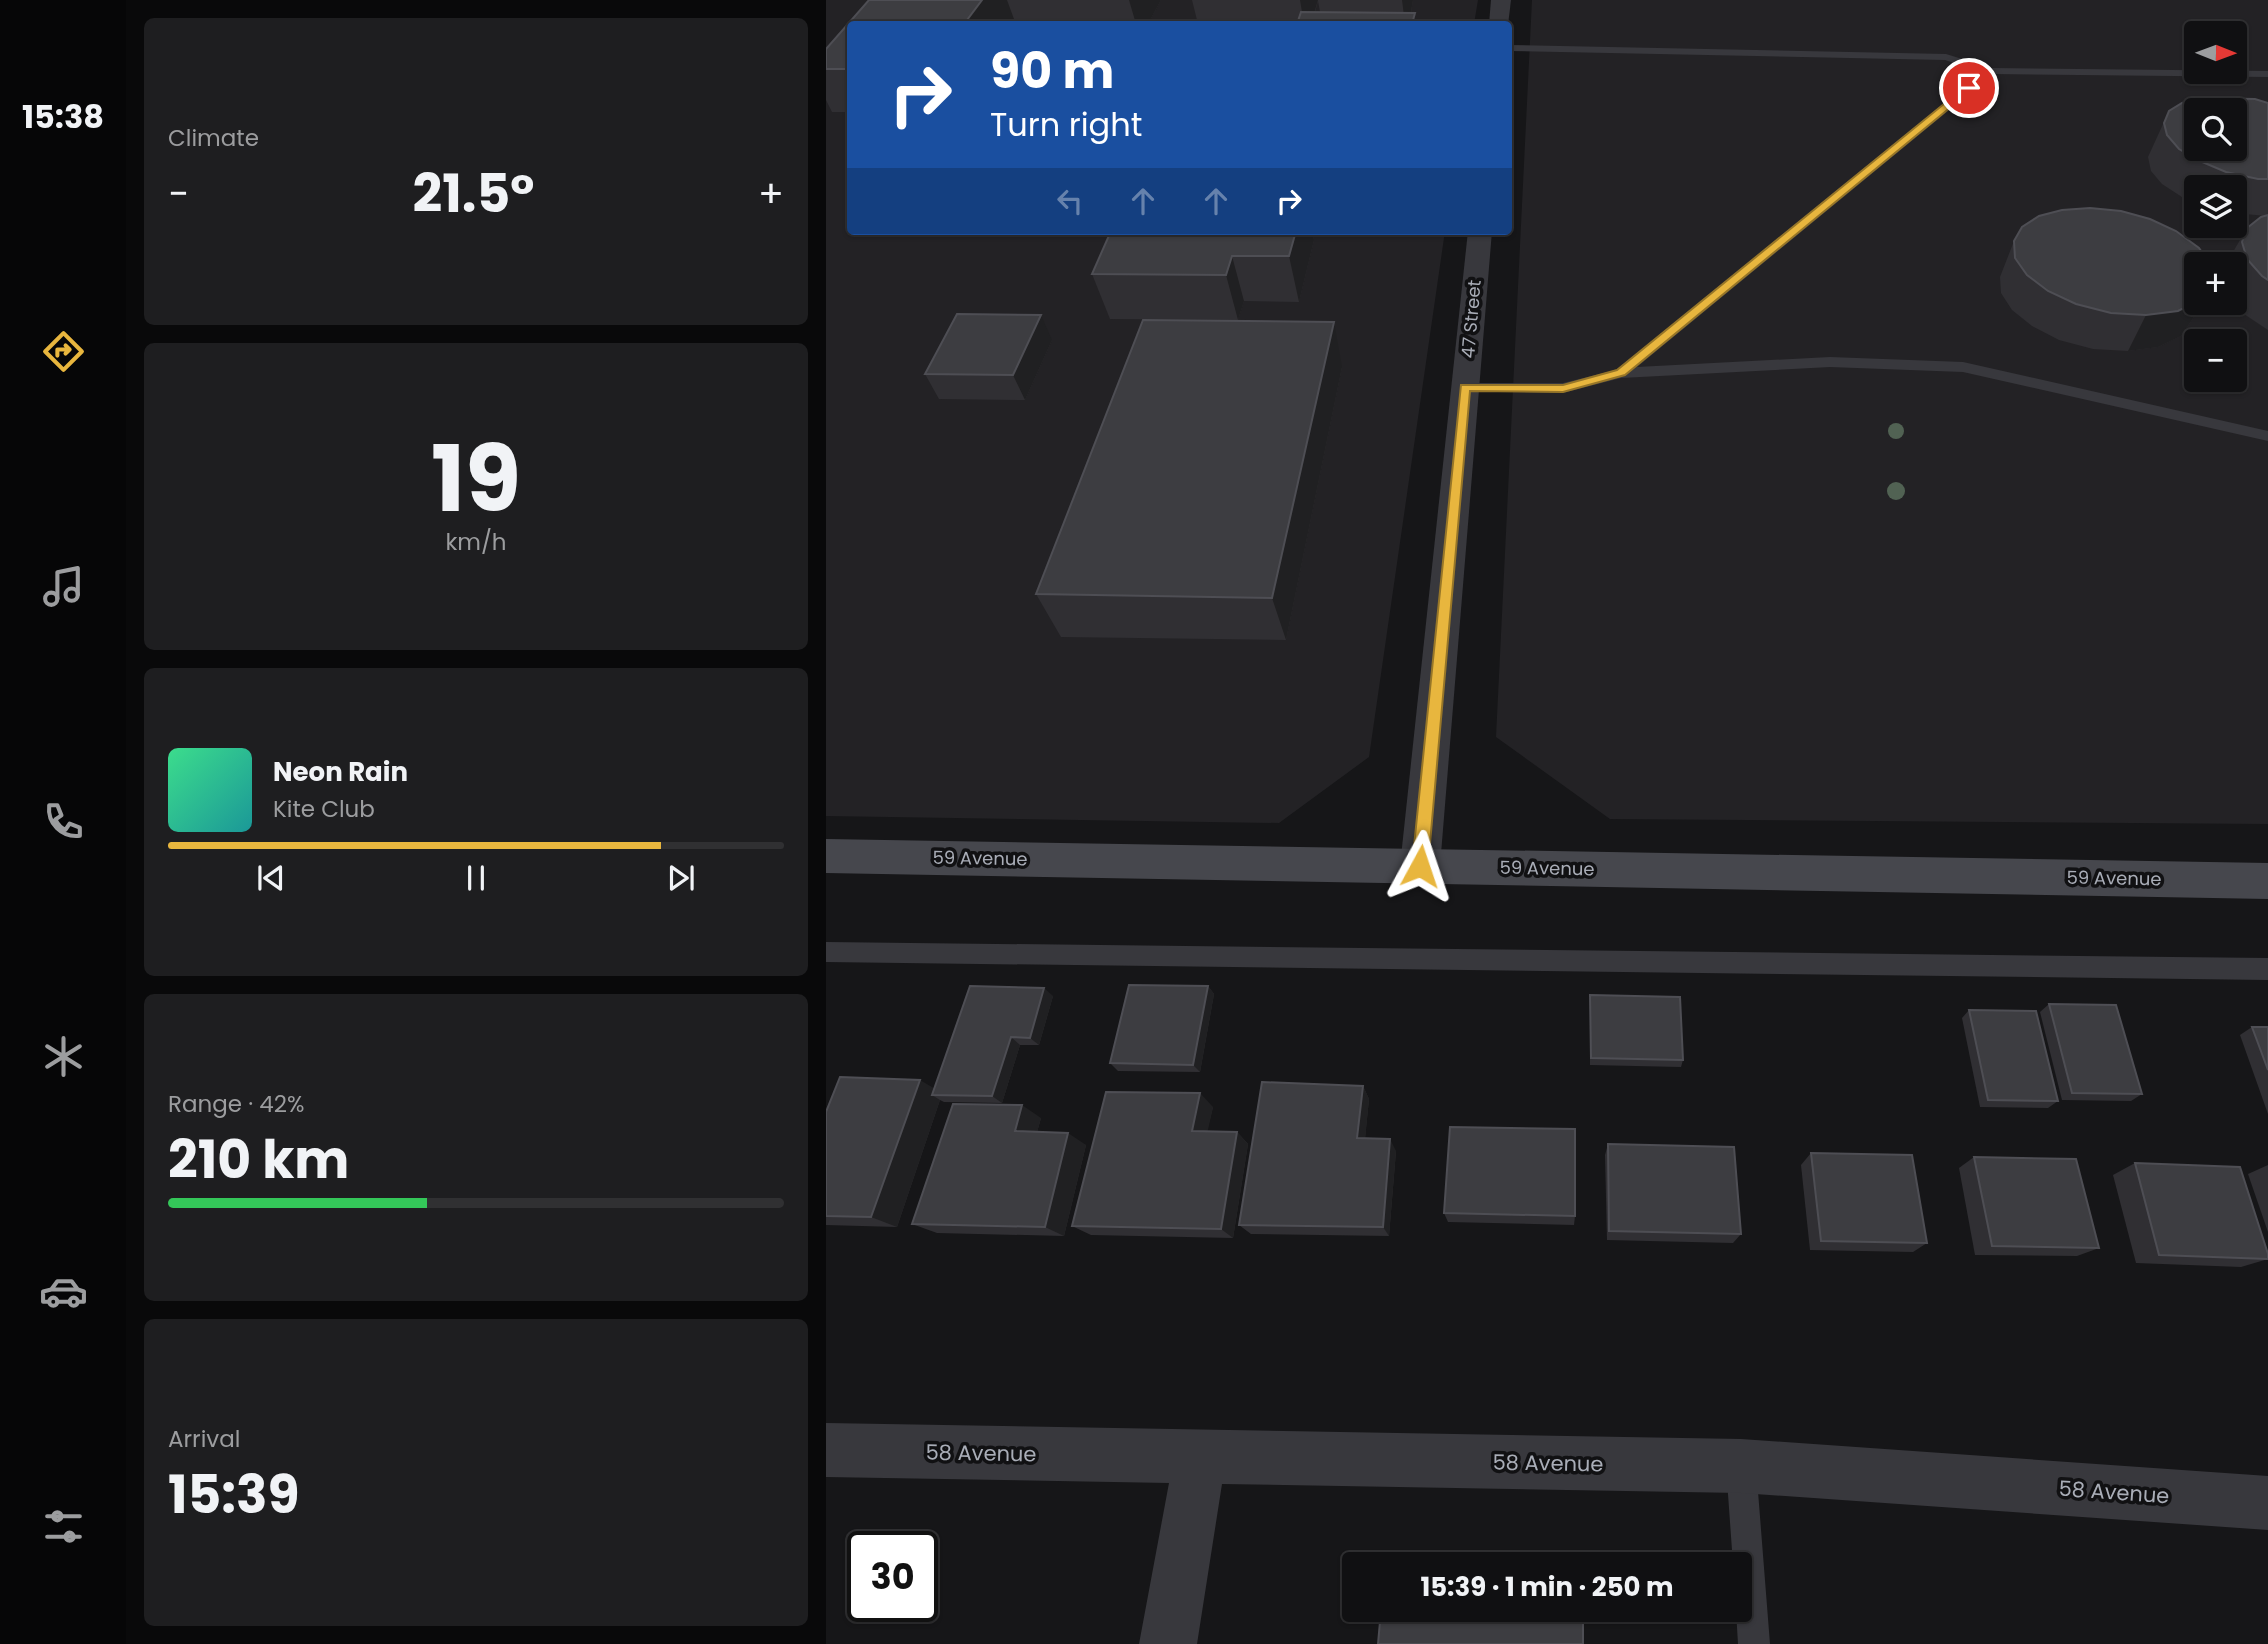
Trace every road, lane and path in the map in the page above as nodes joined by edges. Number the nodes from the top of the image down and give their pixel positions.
1 (1501, 0) edge
2 (1499, 21) edge
3 (1512, 48) edge
4 (1990, 71) junction
5 (2268, 74) edge
6 (1479, 235) edge
7 (1621, 373) junction
8 (1465, 387) junction
9 (2268, 436) edge
10 (826, 856) edge
11 (1420, 866) junction
12 (2268, 881) edge
13 (826, 951) edge
14 (2268, 969) edge
15 (826, 1450) edge
16 (1200, 1457) junction
17 (1741, 1466) junction
18 (2268, 1503) edge
19 (1168, 1644) edge
20 (1754, 1644) edge

1 - 2 street
3 - 4 lane
4 - 5 lane
4 - 7 lane
6 - 8 street, 47 Street
7 - 8 lane
7 - 9 lane
8 - 11 street, 47 Street
10 - 11 street, 59 Avenue
11 - 12 street, 59 Avenue
13 - 14 lane
15 - 16 street, 58 Avenue
16 - 17 street, 58 Avenue
16 - 19 street
17 - 18 street, 58 Avenue
17 - 20 lane

